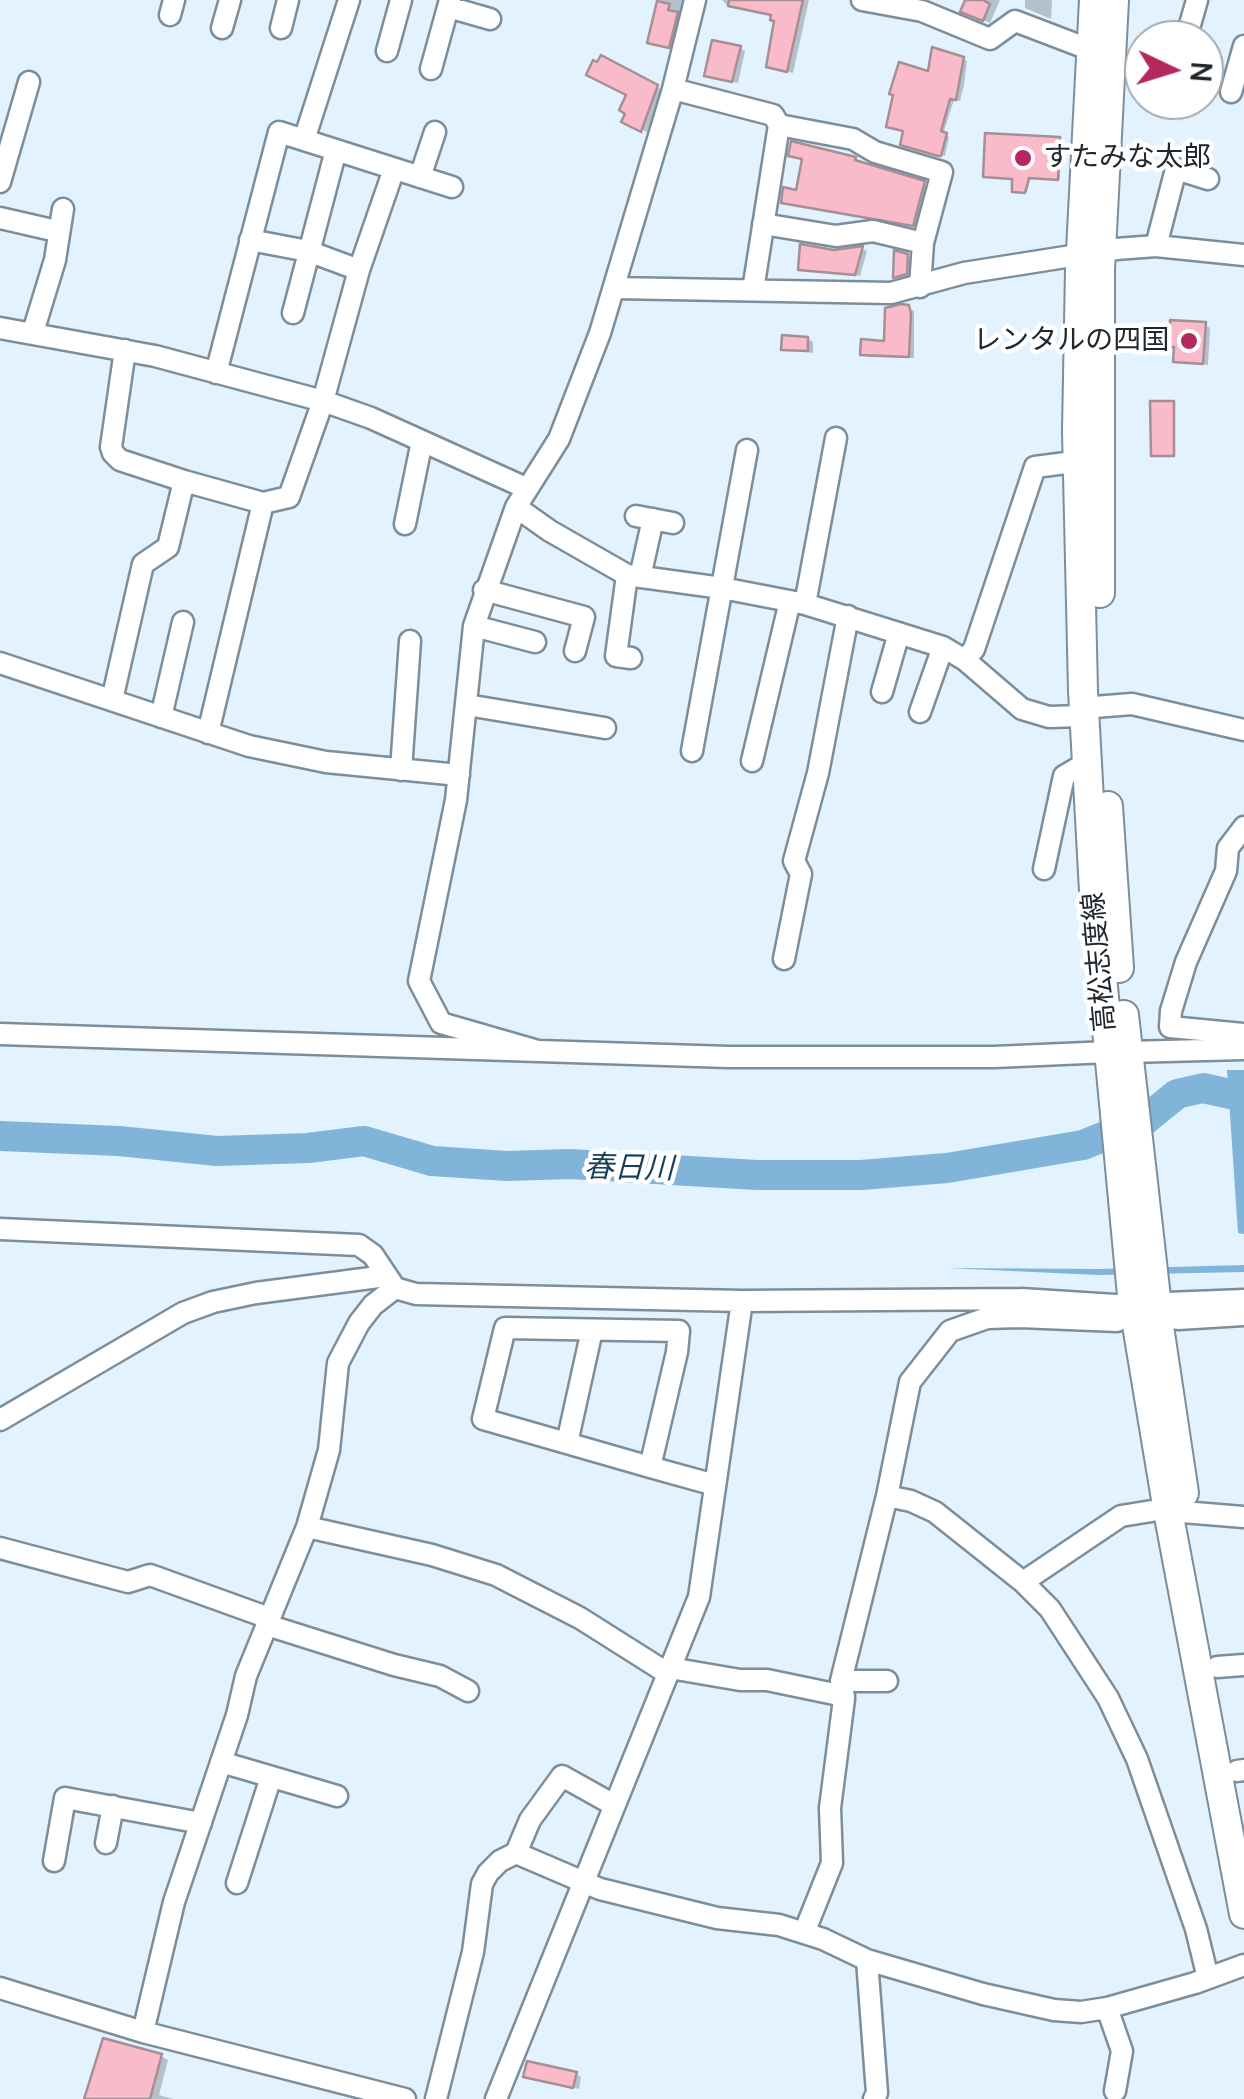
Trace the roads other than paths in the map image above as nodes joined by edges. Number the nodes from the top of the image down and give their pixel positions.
1 (230, 0) edge
2 (288, 0) edge
3 (349, 0) edge
4 (401, 0) edge
5 (695, 0) edge
6 (862, 0) edge
7 (1094, 0) edge
8 (1114, 0) edge
9 (449, 4) edge
10 (490, 19) dead end
11 (222, 28) dead end
12 (281, 28) dead end
13 (1244, 46) edge
14 (387, 50) dead end
15 (1090, 50) junction
16 (431, 69) dead end
17 (29, 82) dead end
18 (1237, 82) edge
19 (674, 89) junction
20 (780, 125) junction
21 (436, 132) dead end
22 (304, 140) junction
23 (336, 150) junction
24 (394, 169) junction
25 (420, 177) junction
26 (1208, 180) dead end
27 (0, 182) edge
28 (452, 187) dead end
29 (62, 209) dead end
30 (0, 218) edge
31 (762, 224) junction
32 (48, 228) dead end
33 (250, 240) junction
34 (923, 243) junction
35 (1156, 246) junction
36 (308, 251) junction
37 (1091, 252) junction
38 (1244, 255) edge
39 (359, 270) junction
40 (920, 286) junction
41 (614, 288) junction
42 (753, 290) junction
43 (294, 313) dead end
44 (0, 328) edge
45 (33, 332) junction
46 (125, 350) junction
47 (216, 372) junction
48 (324, 401) junction
49 (836, 438) dead end
50 (422, 441) junction
51 (747, 450) dead end
52 (1066, 463) dead end
53 (184, 481) junction
54 (521, 497) junction
55 (263, 503) junction
56 (654, 519) dead end
57 (406, 524) dead end
58 (634, 576) junction
59 (722, 588) junction
60 (484, 590) junction
61 (797, 603) junction
62 (848, 616) junction
63 (182, 622) dead end
64 (474, 626) junction
65 (899, 633) junction
66 (410, 641) dead end
67 (535, 642) dead end
68 (943, 647) junction
69 (576, 651) dead end
70 (631, 658) dead end
71 (966, 660) junction
72 (0, 663) edge
73 (882, 692) dead end
74 (112, 700) junction
75 (466, 705) junction
76 (920, 712) dead end
77 (1093, 712) junction
78 (161, 717) junction
79 (605, 728) dead end
80 (1244, 730) edge
81 (208, 733) junction
82 (692, 751) dead end
83 (752, 761) dead end
84 (1086, 763) junction
85 (401, 770) junction
86 (459, 775) junction
87 (1244, 827) edge
88 (1044, 869) dead end
89 (784, 959) dead end
90 (0, 1034) edge
91 (1244, 1034) edge
92 (1244, 1048) edge
93 (538, 1051) junction
94 (1119, 1058) junction
95 (0, 1230) edge
96 (390, 1282) junction
97 (1244, 1300) edge
98 (742, 1301) junction
99 (1146, 1306) junction
100 (1021, 1308) junction
101 (1244, 1315) edge
102 (592, 1330) junction
103 (0, 1420) edge
104 (567, 1443) junction
105 (650, 1466) junction
106 (716, 1485) junction
107 (887, 1496) junction
108 (1178, 1513) junction
109 (1244, 1517) edge
110 (307, 1527) junction
111 (0, 1548) edge
112 (1023, 1582) junction
113 (268, 1622) junction
114 (1230, 1666) edge
115 (668, 1671) junction
116 (887, 1681) dead end
117 (842, 1688) junction
118 (468, 1691) dead end
119 (222, 1762) junction
120 (1240, 1770) edge
121 (271, 1777) junction
122 (336, 1796) dead end
123 (614, 1805) junction
124 (113, 1806) junction
125 (1244, 1810) edge
126 (201, 1823) junction
127 (106, 1843) dead end
128 (516, 1854) junction
129 (54, 1861) dead end
130 (584, 1880) junction
131 (237, 1883) dead end
132 (1244, 1914) edge
133 (804, 1933) junction
134 (867, 1960) junction
135 (1244, 1965) edge
136 (1208, 1978) junction
137 (0, 1988) edge
138 (1106, 2008) junction
139 (143, 2032) junction
140 (1115, 2091) dead end
141 (405, 2099) edge
142 (436, 2099) edge
143 (496, 2099) edge
144 (874, 2099) edge

1 - 11 street
2 - 12 street
3 - 22 street
4 - 14 street
5 - 19 street
6 - 15 street
7 - 15 main road, 高松志度線
8 - 37 main road, 高松志度線
9 - 10 street
9 - 16 street
13 - 18 street
15 - 37 main road, 高松志度線
17 - 27 street
19 - 20 street
19 - 41 street
20 - 31 street
20 - 34 street
21 - 25 street
22 - 23 street
22 - 33 street
23 - 24 street
23 - 36 street
24 - 25 street
24 - 39 street
25 - 28 street
26 - 35 street
29 - 45 street
30 - 32 street
31 - 34 street
31 - 42 street
33 - 36 street
33 - 47 street
34 - 40 street
35 - 37 street
35 - 38 street
36 - 39 street
36 - 43 street
37 - 40 street
37 - 77 main road, 高松志度線
39 - 48 street
40 - 42 street
41 - 42 street
41 - 54 street
44 - 45 street
45 - 46 street
46 - 47 street
46 - 53 street
47 - 48 street
48 - 50 street
48 - 55 street
49 - 61 street
50 - 54 street
50 - 57 street
51 - 59 street
52 - 71 street
53 - 55 street
53 - 74 street
54 - 58 street
54 - 60 street
55 - 81 street
56 - 58 street
58 - 59 street
58 - 70 street
59 - 61 street
59 - 82 street
60 - 64 street
60 - 69 street
61 - 62 street
61 - 83 street
62 - 65 street
62 - 89 street
63 - 78 street
64 - 67 street
64 - 75 street
65 - 68 street
65 - 73 street
66 - 85 street
68 - 71 street
68 - 76 street
71 - 77 street
72 - 74 street
74 - 78 street
75 - 79 street
75 - 86 street
77 - 80 street
77 - 84 main road, 高松志度線
77 - 94 main road, 高松志度線
78 - 81 street
81 - 85 street
84 - 88 street
84 - 94 main road, 高松志度線
85 - 86 street
86 - 93 street
87 - 91 street
90 - 93 street
92 - 94 street
93 - 94 street
94 - 99 main road, 高松志度線
95 - 96 street
96 - 98 street
96 - 103 street
96 - 110 street
97 - 99 street
98 - 100 street
98 - 106 street
99 - 100 street
99 - 101 street
99 - 108 main road, 高松志度線
100 - 107 street
102 - 104 street
102 - 104 street
102 - 105 street
104 - 105 street
105 - 106 street
106 - 115 street
107 - 112 street
107 - 117 street
108 - 109 street
108 - 112 street
108 - 114 main road, 高松志度線
108 - 132 main road, 高松志度線
110 - 113 street
110 - 115 street
111 - 113 street
112 - 136 street
113 - 118 street
113 - 119 street
114 - 120 main road, 高松志度線
115 - 117 street
115 - 123 street
116 - 117 street
117 - 133 street
119 - 121 street
119 - 126 street
120 - 125 main road, 高松志度線
121 - 122 street
121 - 131 street
123 - 128 street
123 - 130 street
124 - 126 street
124 - 127 street
124 - 129 street
126 - 139 street
128 - 130 street
128 - 142 street
130 - 133 street
130 - 143 street
133 - 134 street
134 - 138 street
134 - 144 street
135 - 136 street
136 - 138 street
137 - 139 street
138 - 140 street
139 - 141 street

